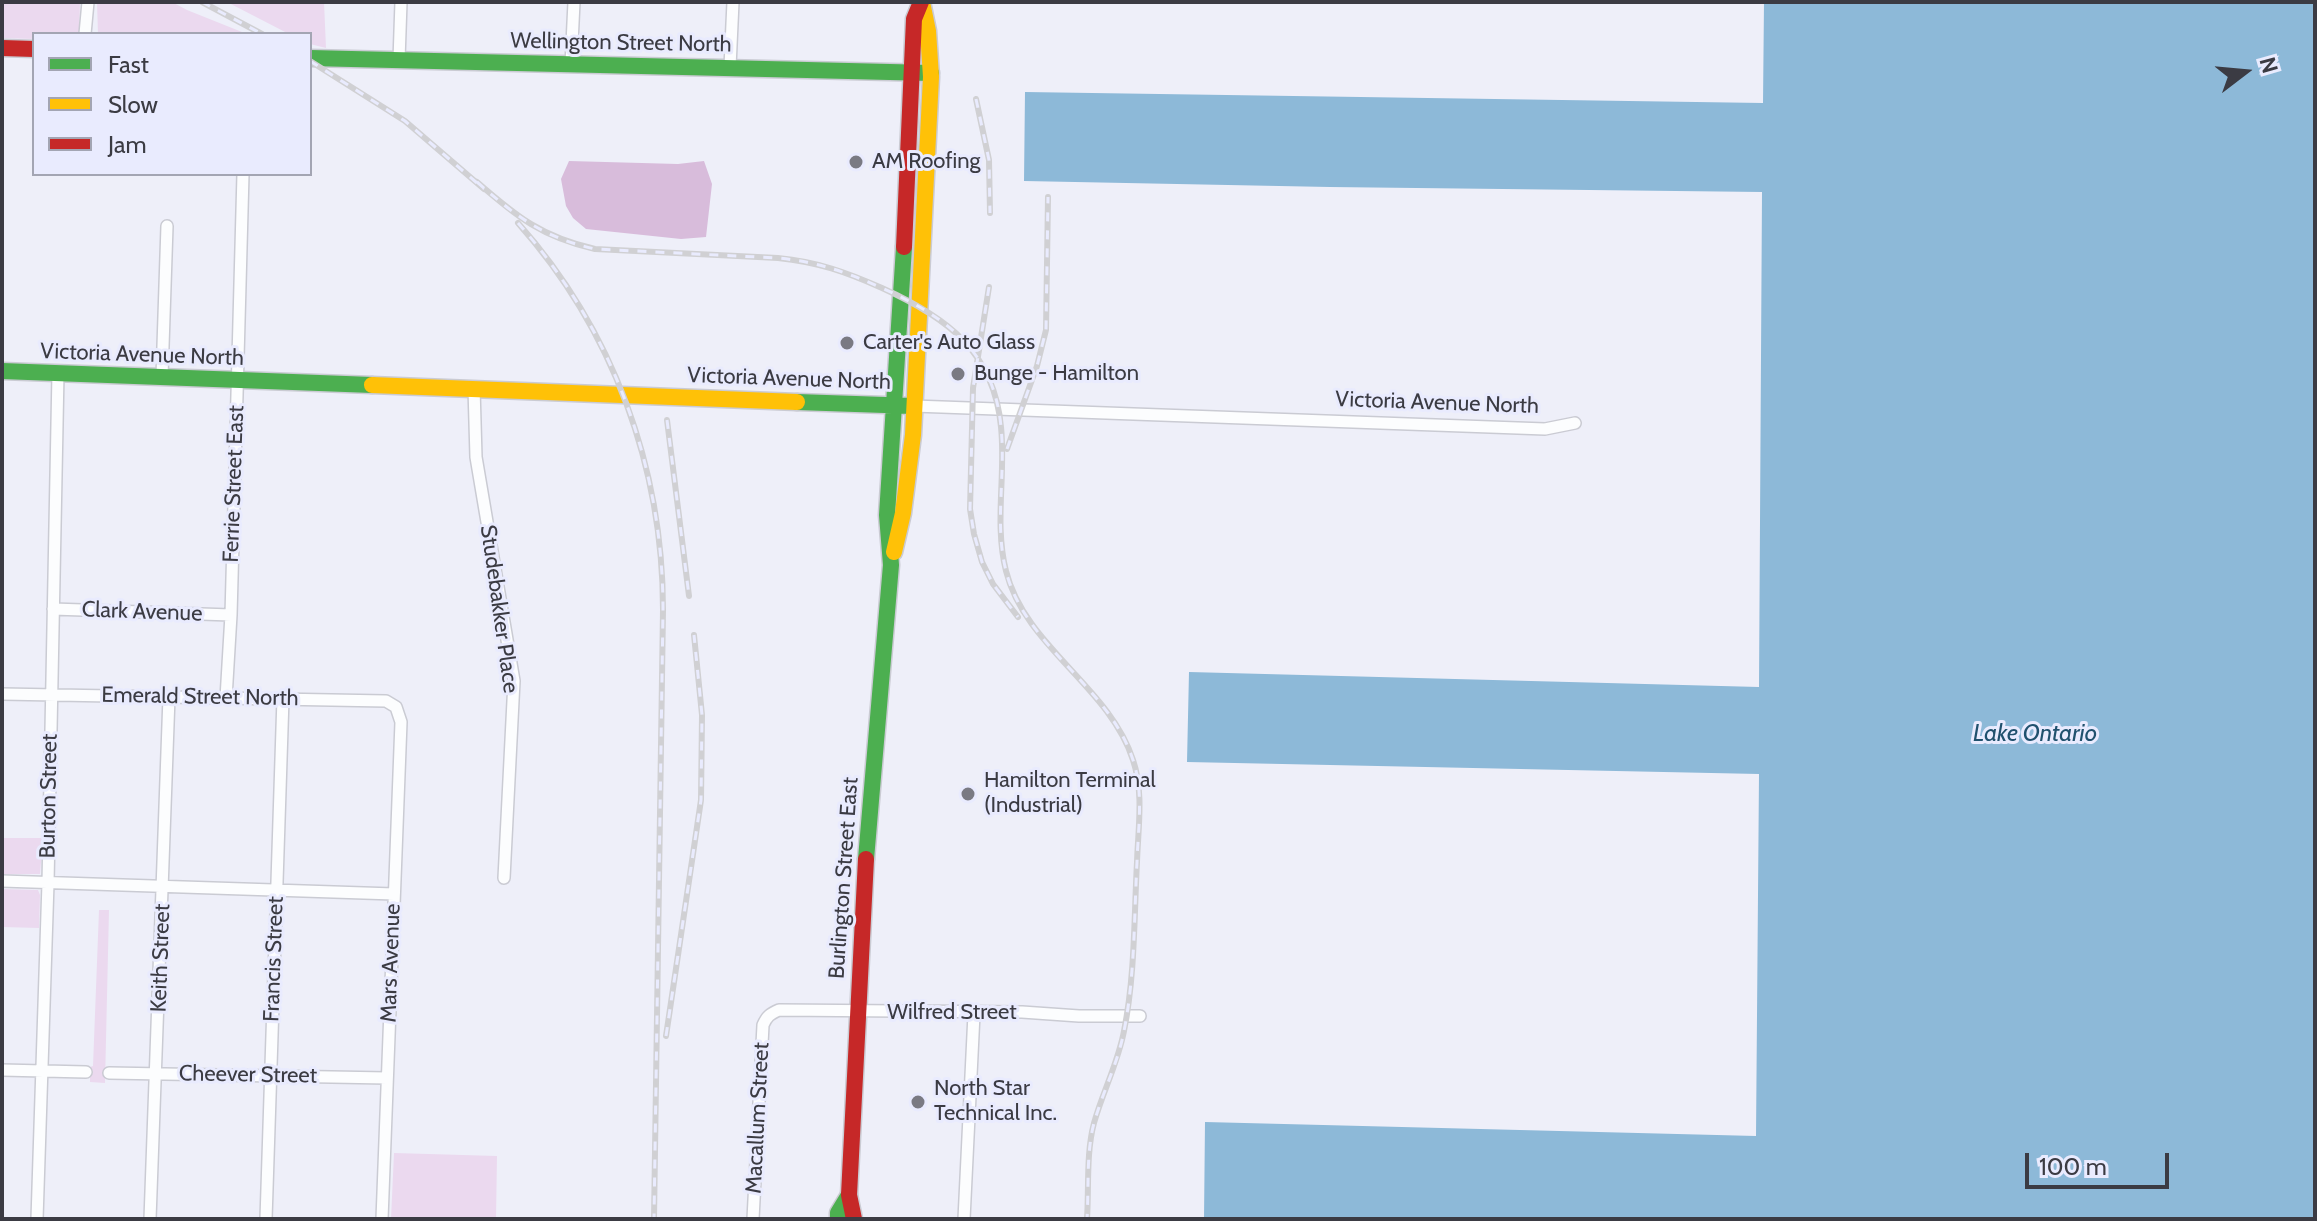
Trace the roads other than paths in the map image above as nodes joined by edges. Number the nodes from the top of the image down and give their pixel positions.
1 (88, 2) edge
2 (401, 2) edge
3 (574, 2) edge
4 (733, 2) edge
5 (921, 2) edge
6 (85, 32) edge
7 (2, 48) edge
8 (32, 49) edge
9 (312, 58) edge
10 (399, 60) junction
11 (571, 64) junction
12 (730, 67) junction
13 (931, 73) junction
14 (913, 74) junction
15 (243, 176) edge
16 (167, 226) dead end
17 (2, 371) edge
18 (58, 373) junction
19 (162, 376) junction
20 (237, 381) junction
21 (474, 388) junction
22 (895, 406) junction
23 (914, 406) junction
24 (1575, 423) dead end
25 (891, 565) junction
26 (53, 609) junction
27 (231, 615) junction
28 (2, 694) edge
29 (51, 695) junction
30 (169, 697) junction
31 (226, 698) junction
32 (283, 698) junction
33 (396, 707) joint
34 (504, 878) dead end
35 (2, 881) edge
36 (48, 883) junction
37 (164, 887) junction
38 (276, 890) junction
39 (394, 894) junction
40 (857, 1012) junction
41 (974, 1014) junction
42 (1140, 1016) dead end
43 (766, 1017) joint
44 (2, 1070) edge
45 (42, 1071) junction
46 (86, 1072) dead end
47 (109, 1073) dead end
48 (156, 1074) junction
49 (271, 1076) junction
50 (387, 1078) junction
51 (849, 1195) junction
52 (37, 1219) edge
53 (150, 1219) edge
54 (266, 1219) edge
55 (382, 1219) edge
56 (753, 1219) edge
57 (838, 1219) edge
58 (854, 1219) edge
59 (964, 1219) edge

1 - 6 street
2 - 10 street
3 - 11 street
4 - 12 street
5 - 13 main road, Burlington Street East
5 - 14 main road, Burlington Street East
7 - 8 main road
9 - 10 main road, Wellington Street North
10 - 11 main road, Wellington Street North
11 - 12 main road, Wellington Street North
12 - 14 main road, Wellington Street North
13 - 14 main road, Wellington Street North
13 - 23 main road, Burlington Street East
14 - 22 main road, Burlington Street East
15 - 20 street, Ferrie Street East
16 - 19 street
17 - 18 main road, Victoria Avenue North
18 - 19 main road, Victoria Avenue North
18 - 26 street, Burton Street
19 - 20 main road, Victoria Avenue North
20 - 21 main road, Victoria Avenue North
20 - 27 street, Ferrie Street East
21 - 22 main road, Victoria Avenue North
21 - 34 street, Studebakker Place
22 - 23 main road, Victoria Avenue North
22 - 25 main road, Burlington Street East
23 - 24 street, Victoria Avenue North
23 - 25 main road, Burlington Street East
25 - 40 main road, Burlington Street East
26 - 27 street, Clark Avenue
26 - 29 street, Burton Street
27 - 31 street, Ferrie Street East
28 - 29 street, Emerald Street North
29 - 30 street, Emerald Street North
29 - 36 street, Burton Street
30 - 31 street, Emerald Street North
30 - 37 street, Keith Street
31 - 32 street, Emerald Street North
32 - 33 street, Emerald Street North
32 - 38 street, Francis Street
33 - 39 street, Mars Avenue
35 - 36 street
36 - 37 street
36 - 45 street, Burton Street
37 - 38 street
37 - 48 street, Keith Street
38 - 39 street
38 - 49 street, Francis Street
39 - 50 street, Mars Avenue
40 - 41 street, Wilfred Street
40 - 43 street, Wilfred Street
40 - 51 main road, Burlington Street East
41 - 42 street, Wilfred Street
41 - 59 street
43 - 56 street, Macallum Street
44 - 45 street
45 - 46 street
45 - 52 street, Burton Street
47 - 48 street, Cheever Street
48 - 49 street, Cheever Street
48 - 53 street, Keith Street
49 - 50 street, Cheever Street
49 - 54 street, Francis Street
50 - 55 street, Mars Avenue
51 - 57 main road, Burlington Street East
51 - 58 main road, Burlington Street East

